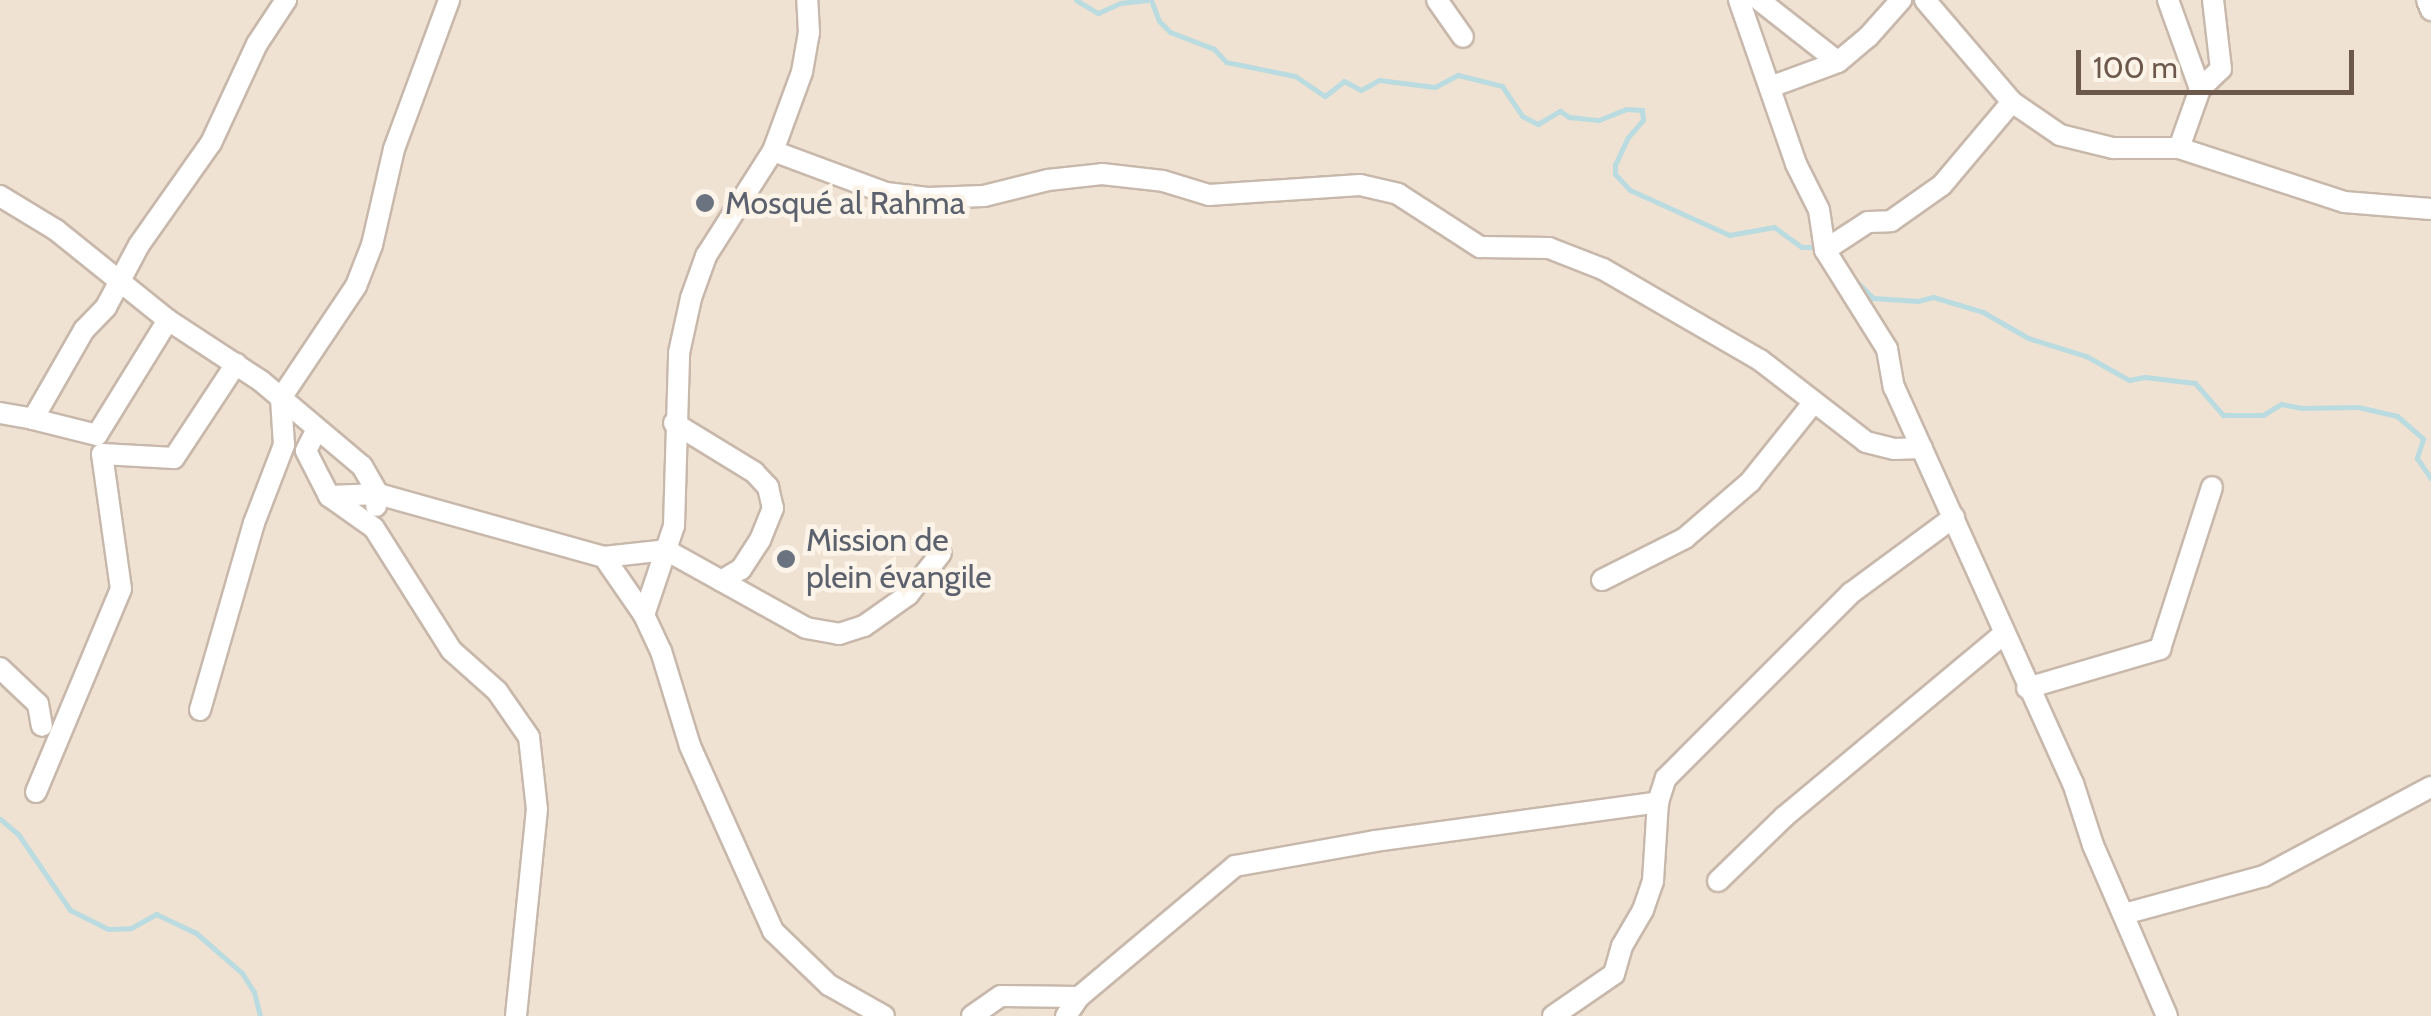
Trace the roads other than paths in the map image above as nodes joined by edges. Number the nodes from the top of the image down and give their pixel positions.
1 (286, 0) edge
2 (449, 0) edge
3 (807, 0) edge
4 (1437, 0) edge
5 (1740, 0) edge
6 (1759, 0) edge
7 (1901, 0) edge
8 (1925, 0) edge
9 (2168, 0) edge
10 (2213, 0) edge
11 (2427, 0) edge
12 (2431, 10) edge
13 (1463, 37) dead end
14 (1838, 62) junction
15 (1773, 86) junction
16 (2200, 90) junction
17 (2012, 102) junction
18 (2179, 148) junction
19 (773, 151) junction
20 (0, 196) edge
21 (2431, 209) edge
22 (1826, 250) junction
23 (121, 280) junction
24 (168, 320) junction
25 (236, 364) junction
26 (282, 398) junction
27 (1814, 402) junction
28 (0, 413) edge
29 (34, 419) junction
30 (674, 423) junction
31 (316, 431) junction
32 (1922, 448) junction
33 (2212, 486) dead end
34 (378, 494) junction
35 (329, 496) junction
36 (1954, 516) junction
37 (374, 528) junction
38 (666, 550) junction
39 (941, 553) dead end
40 (604, 557) junction
41 (1602, 580) dead end
42 (721, 581) junction
43 (644, 615) junction
44 (2004, 634) junction
45 (0, 668) edge
46 (2026, 688) junction
47 (200, 710) dead end
48 (42, 726) dead end
49 (2431, 787) edge
50 (36, 792) dead end
51 (1658, 802) junction
52 (1718, 882) dead end
53 (2124, 914) junction
54 (1079, 997) junction
55 (516, 1016) edge
56 (884, 1016) edge
57 (972, 1016) edge
58 (1066, 1016) edge
59 (1554, 1016) edge
60 (2167, 1016) edge

1 - 23 street
2 - 26 street
3 - 19 street
4 - 13 street
5 - 15 street
6 - 14 street
7 - 14 street
8 - 17 street
9 - 16 street
10 - 16 street
11 - 12 street
14 - 15 street
15 - 22 street
16 - 18 street
17 - 18 street
17 - 22 street
18 - 21 street
19 - 27 street
19 - 30 street
20 - 23 street
22 - 32 street
23 - 24 street
23 - 29 street
24 - 25 street
24 - 29 street
25 - 26 street
25 - 50 street
26 - 31 street
26 - 47 street
27 - 32 street
27 - 41 street
28 - 29 street
30 - 38 street
30 - 42 street
31 - 34 street
31 - 35 street
32 - 36 street
33 - 46 street
34 - 35 street
34 - 37 street
34 - 40 street
35 - 37 street
36 - 44 street
36 - 51 street
37 - 55 street
38 - 40 street
38 - 42 street
38 - 43 street
39 - 42 street
40 - 43 street
43 - 56 street
44 - 46 street
44 - 52 street
45 - 48 street
46 - 53 street
49 - 53 street
51 - 54 street
51 - 59 street
53 - 60 street
54 - 57 street
54 - 58 street

